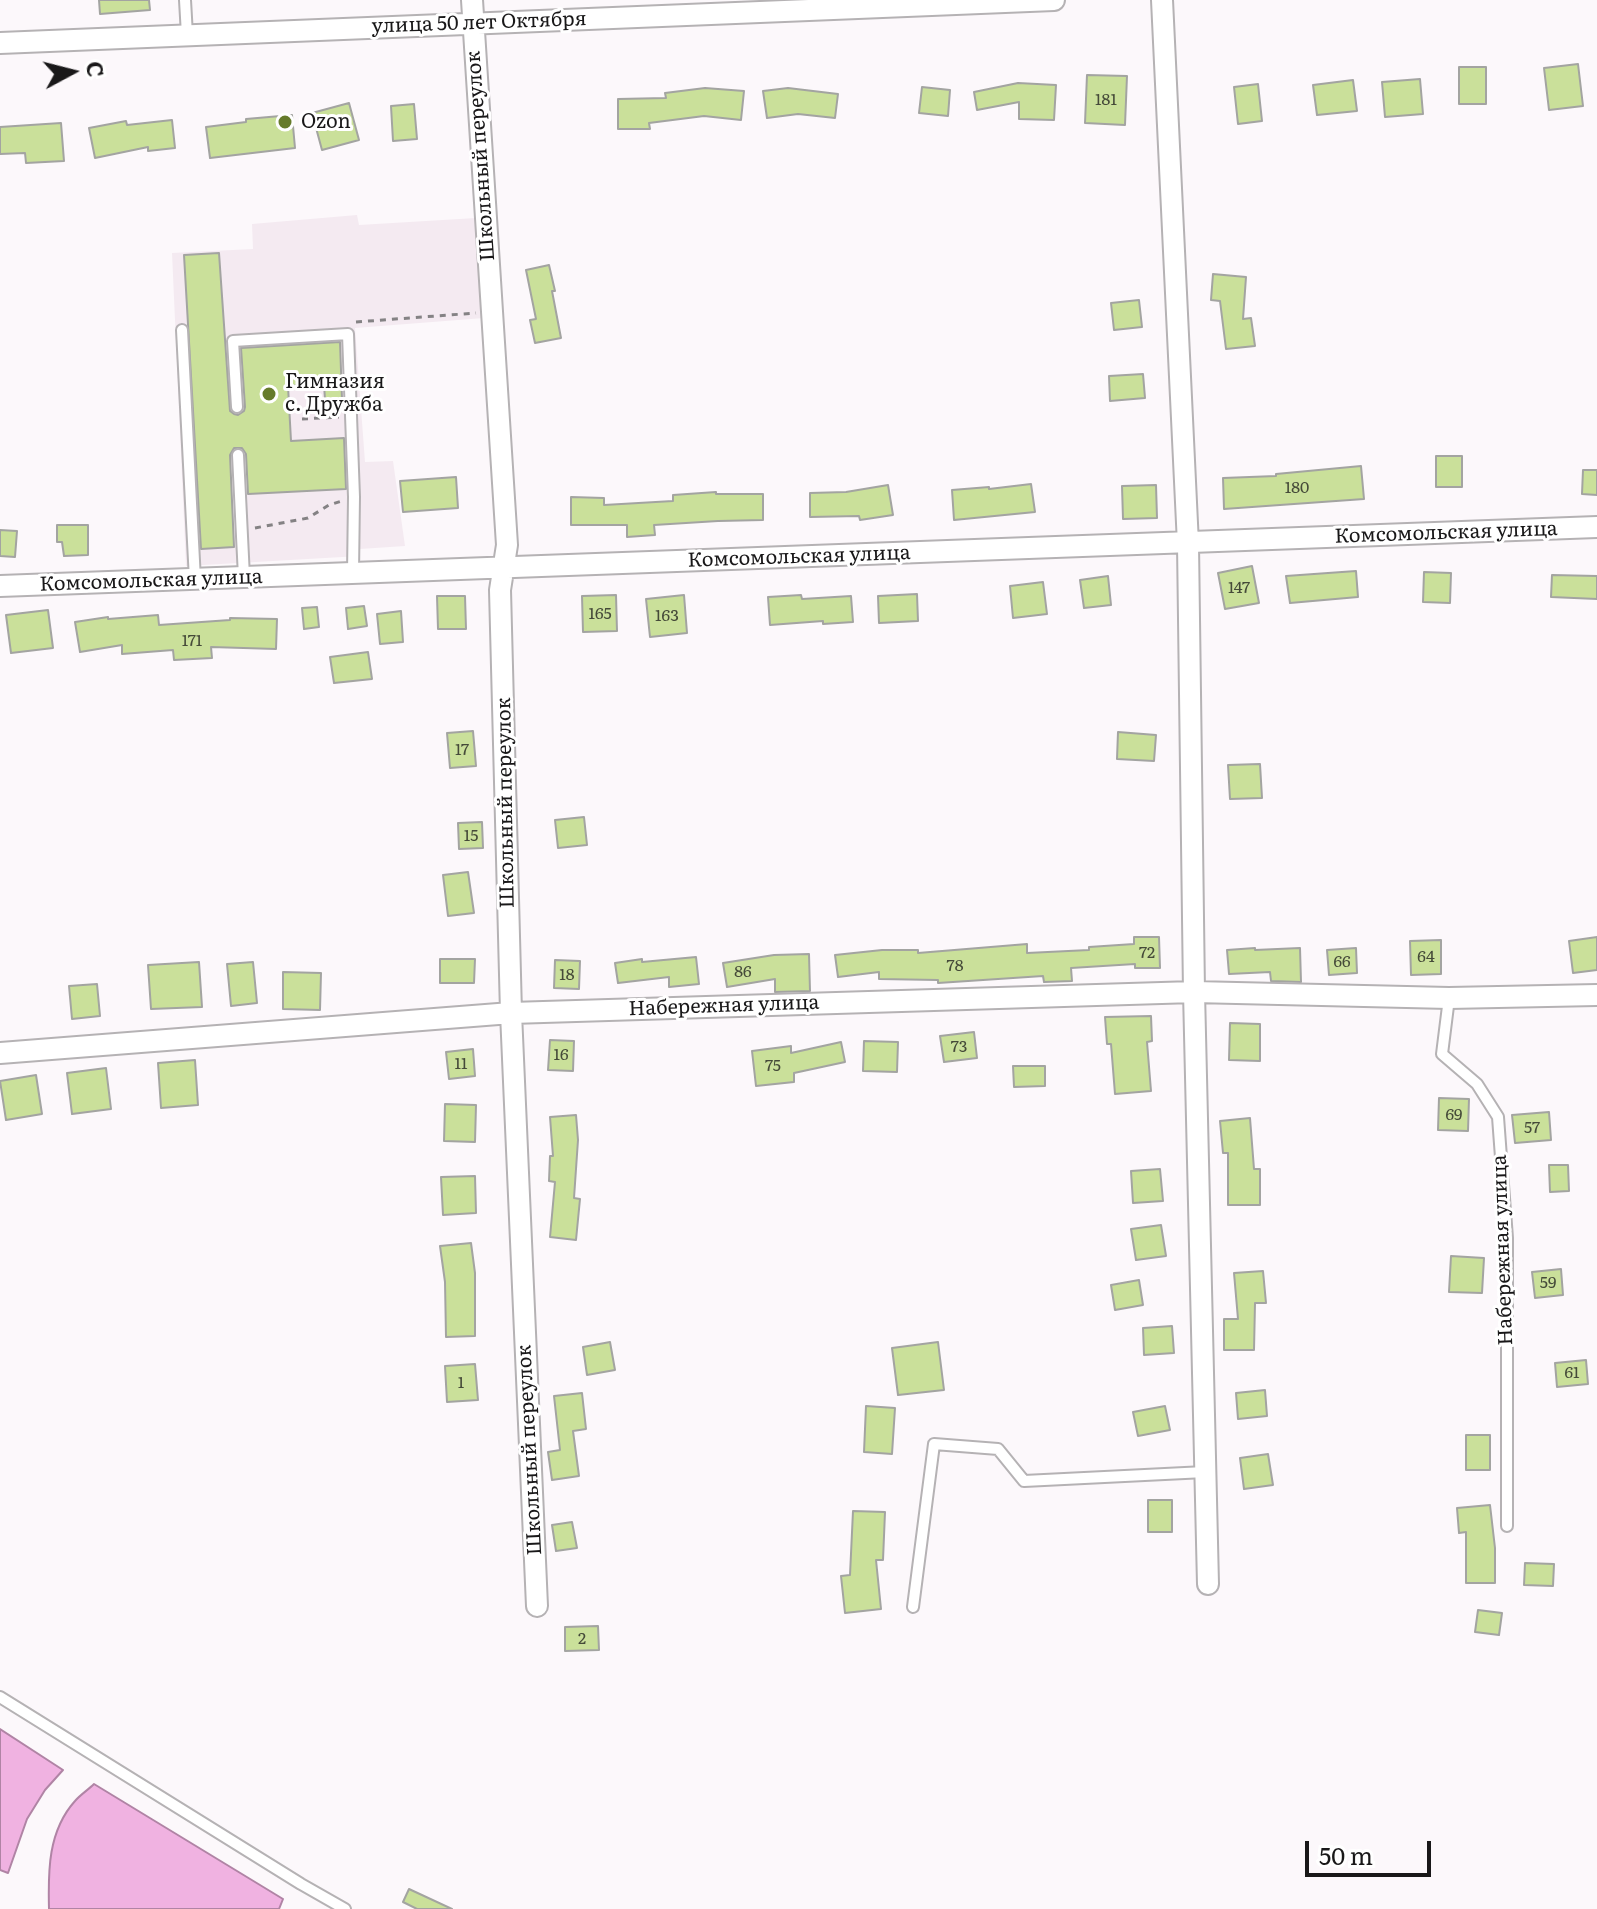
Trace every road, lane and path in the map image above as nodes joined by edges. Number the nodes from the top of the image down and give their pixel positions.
1 (185, 0) edge
2 (472, 0) edge
3 (1054, 0) edge
4 (1162, 0) edge
5 (473, 23) junction
6 (187, 35) junction
7 (0, 43) edge
8 (484, 312) dead end
9 (182, 330) dead end
10 (348, 334) junction
11 (237, 407) dead end
12 (351, 416) junction
13 (302, 419) dead end
14 (238, 455) dead end
15 (354, 497) junction
16 (1597, 527) edge
17 (242, 530) junction
18 (1188, 544) junction
19 (504, 567) junction
20 (353, 573) junction
21 (244, 578) junction
22 (195, 580) junction
23 (0, 586) edge
24 (1194, 992) junction
25 (1597, 995) edge
26 (1449, 998) junction
27 (511, 1013) junction
28 (0, 1053) edge
29 (1205, 1472) junction
30 (1507, 1526) dead end
31 (1208, 1584) dead end
32 (537, 1606) dead end
33 (913, 1607) dead end
34 (0, 1697) edge
35 (345, 1909) edge

1 - 6 lane
2 - 5 street, Школьный переулок
3 - 5 street, улица 50 лет Октября
4 - 18 street
5 - 6 street, улица 50 лет Октября
5 - 19 street, Школьный переулок
6 - 7 street, улица 50 лет Октября
8 - 10 path
9 - 22 lane
10 - 11 lane
10 - 12 lane
12 - 13 path
12 - 15 lane
14 - 17 lane
15 - 17 path
15 - 20 lane
16 - 18 street, Комсомольская улица
17 - 21 lane
18 - 19 street, Комсомольская улица
18 - 24 street
19 - 20 street, Комсомольская улица
19 - 27 street, Школьный переулок
20 - 21 street, Комсомольская улица
21 - 22 street, Комсомольская улица
22 - 23 street, Комсомольская улица
24 - 26 street, Набережная улица
24 - 27 street, Набережная улица
24 - 29 street
25 - 26 street, Набережная улица
26 - 30 lane, Набережная улица
27 - 28 street, Набережная улица
27 - 32 street, Школьный переулок
29 - 31 street
29 - 33 lane
34 - 35 lane

